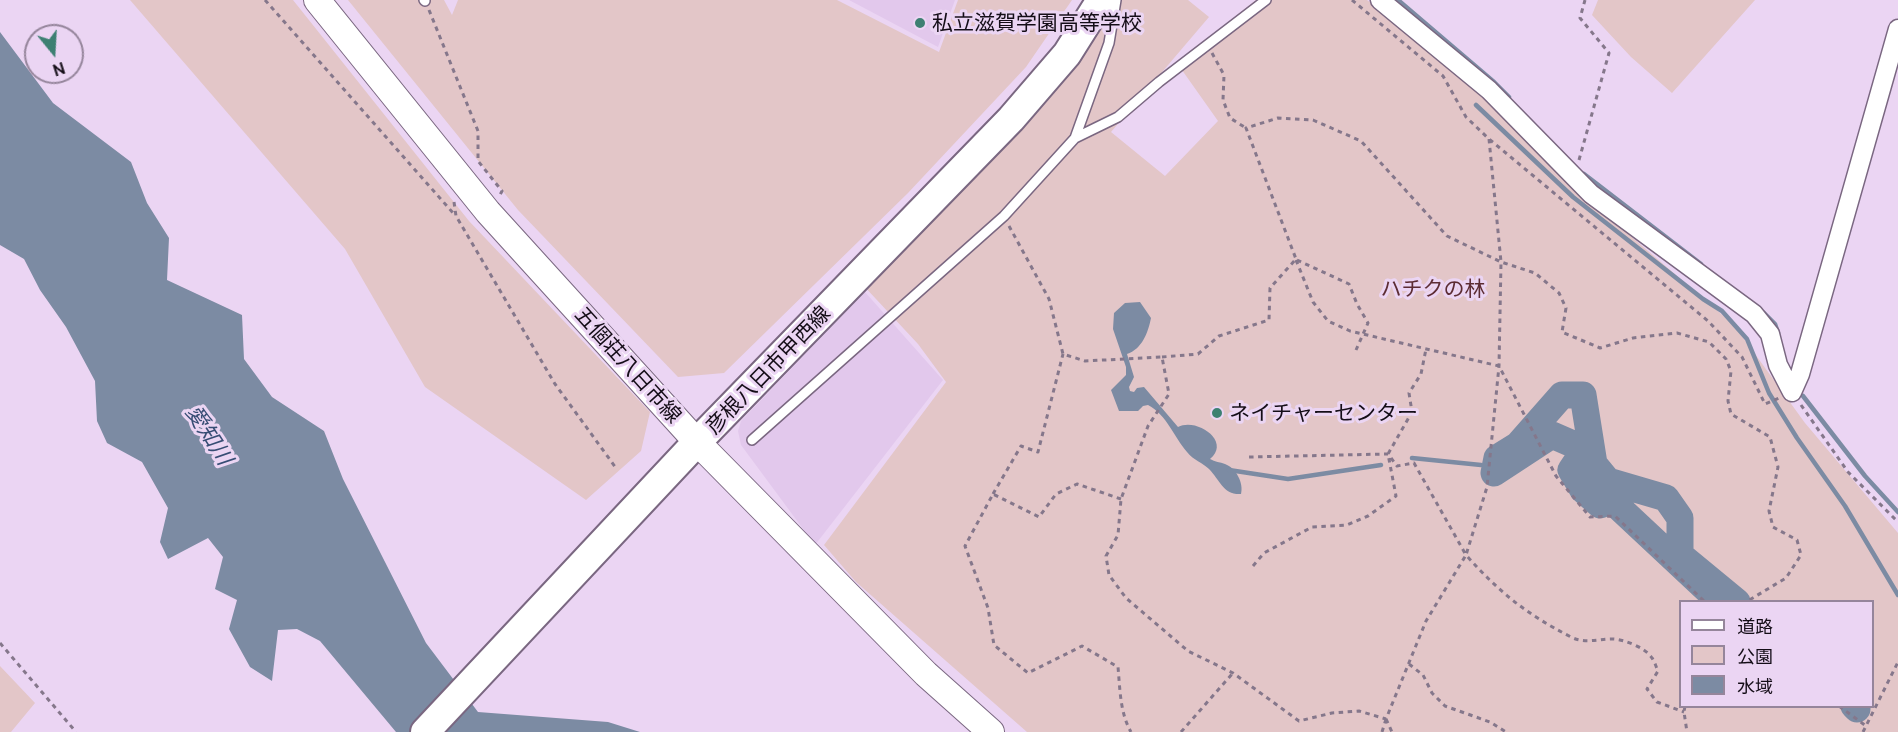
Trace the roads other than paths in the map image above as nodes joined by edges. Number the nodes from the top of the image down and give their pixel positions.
1 (317, 0) edge
2 (1101, 0) edge
3 (1116, 0) edge
4 (1266, 0) edge
5 (1380, 0) edge
6 (1898, 29) edge
7 (1075, 138) junction
8 (752, 440) dead end
9 (697, 442) junction
10 (424, 732) edge
11 (991, 732) edge

1 - 9 main road, 五個荘八日市線
2 - 9 main road, 彦根八日市甲西線
3 - 7 lane
4 - 7 lane
5 - 6 street
7 - 8 lane
9 - 10 main road, 彦根八日市甲西線
9 - 11 main road, 五個荘八日市線

